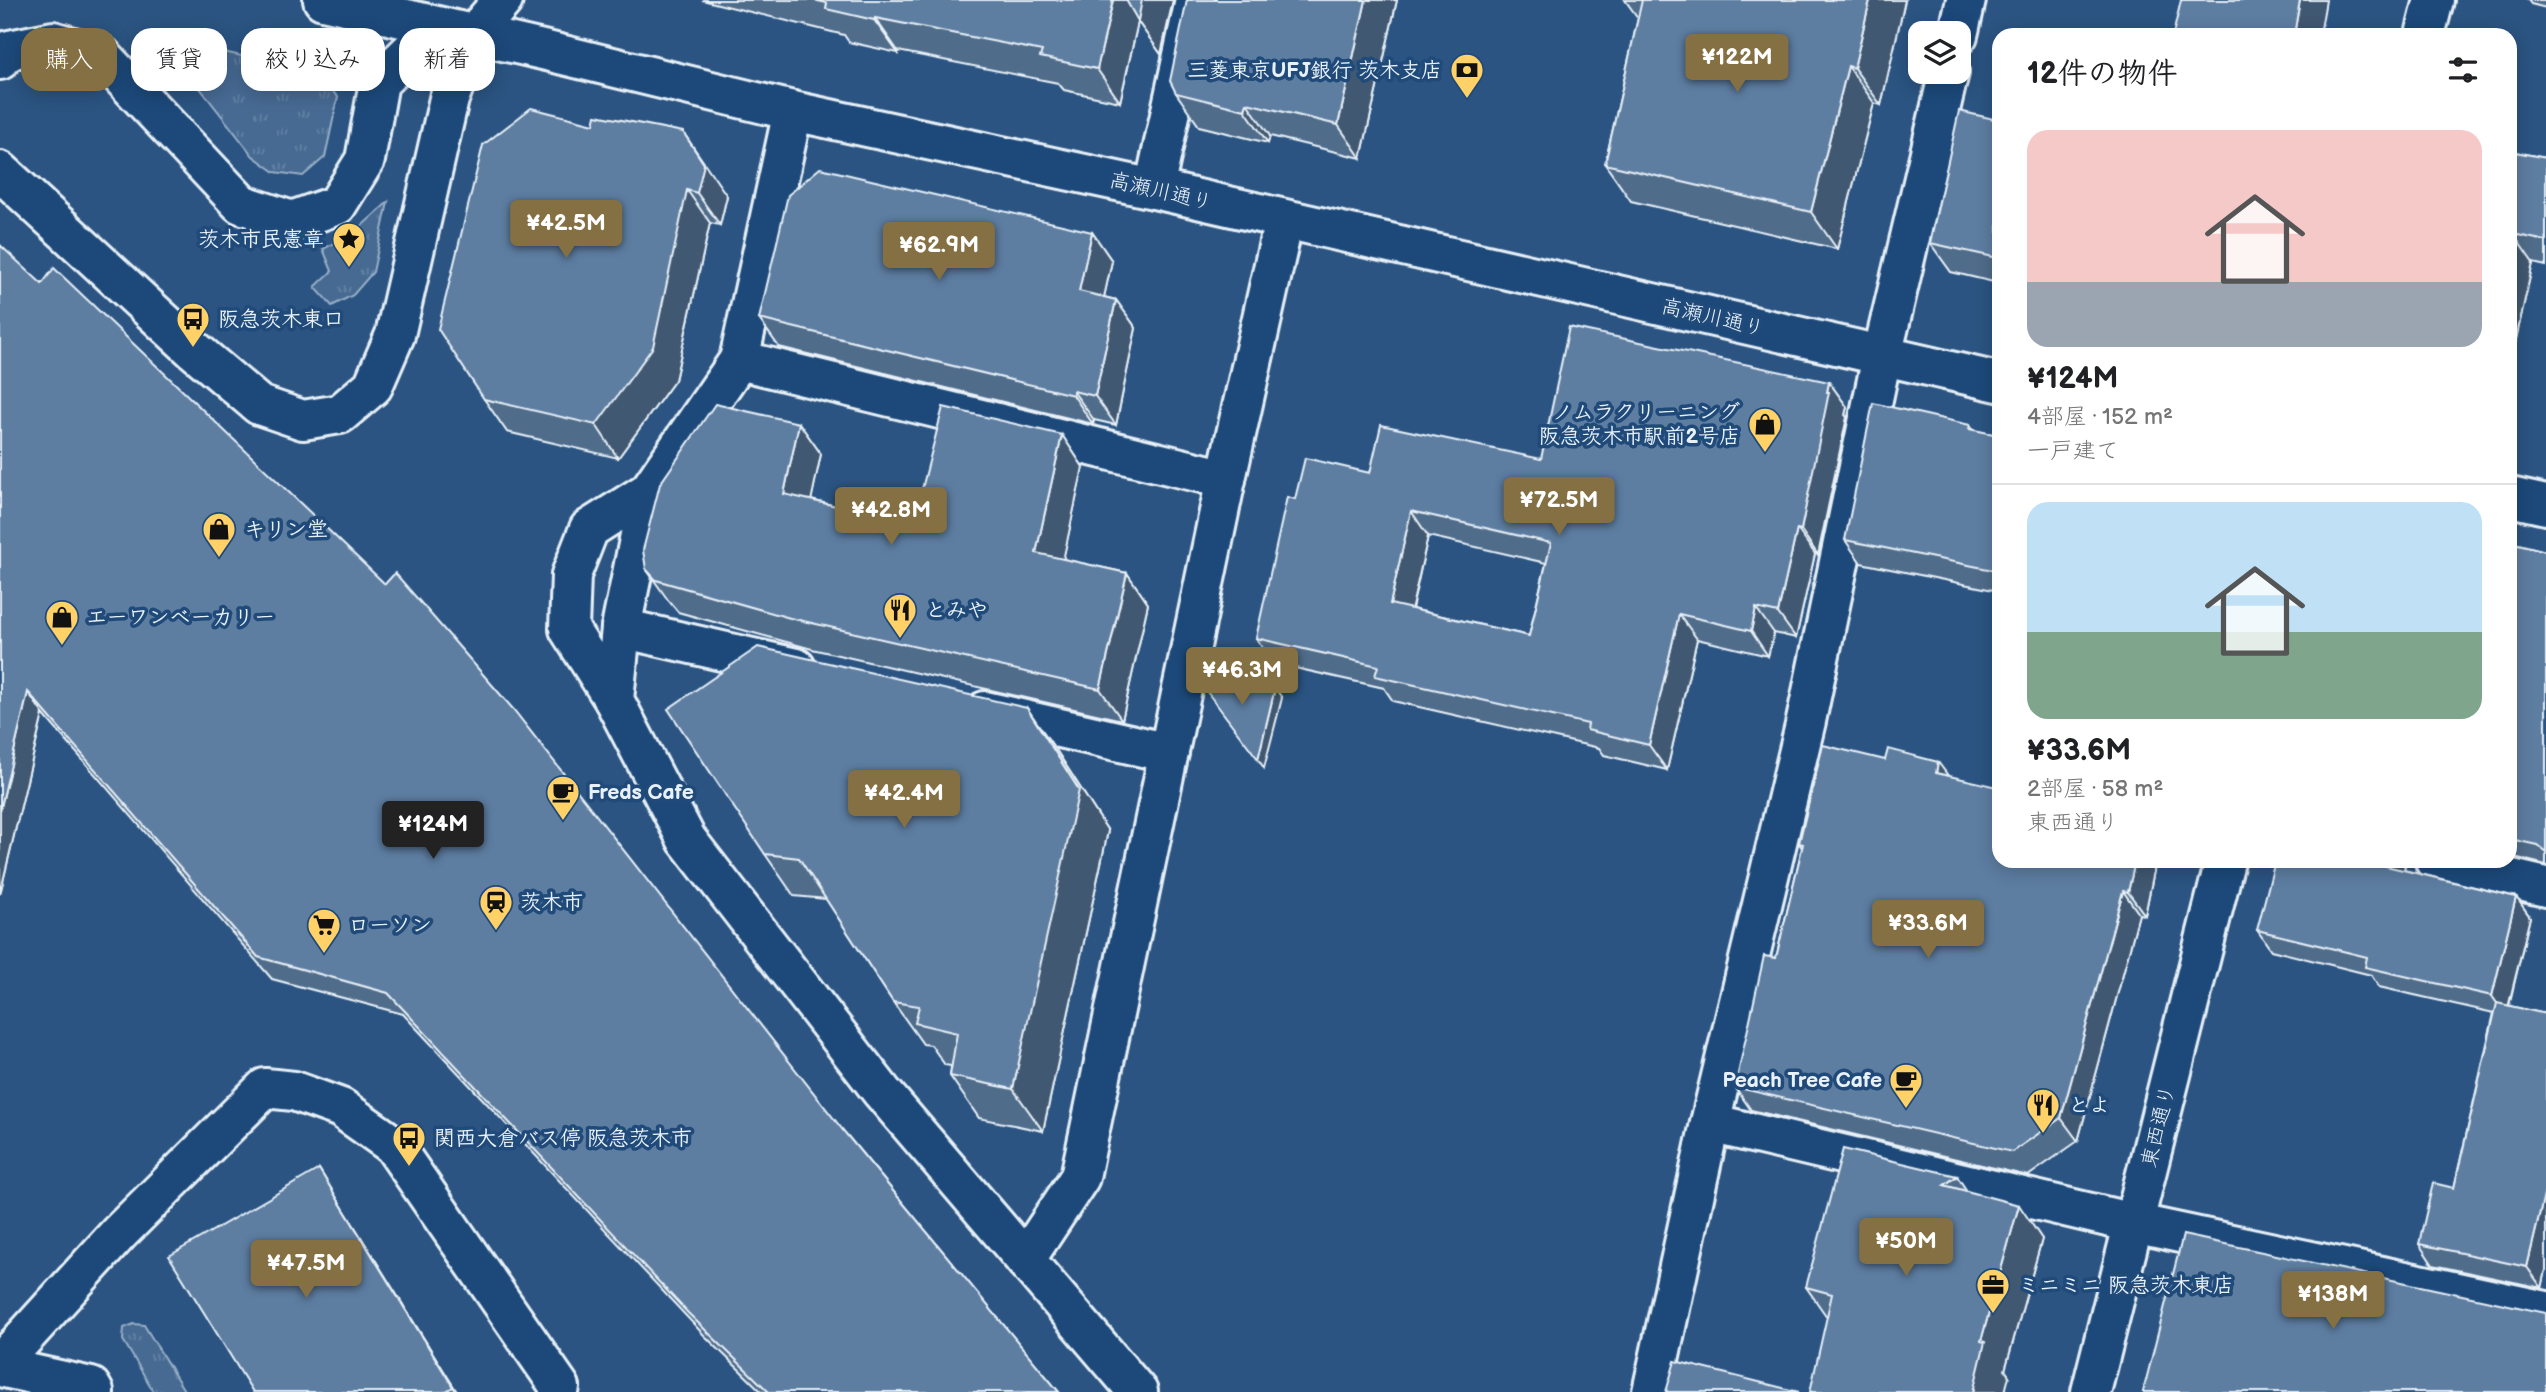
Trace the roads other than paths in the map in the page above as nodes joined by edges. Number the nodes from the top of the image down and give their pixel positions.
1 (323, 0) edge
2 (503, 0) edge
3 (1195, 0) edge
4 (1966, 0) edge
5 (2434, 0) edge
6 (1961, 21) edge
7 (443, 28) edge
8 (479, 28) edge
9 (2427, 28) edge
10 (495, 40) edge
11 (0, 60) edge
12 (399, 63) edge
13 (1947, 84) edge
14 (452, 91) edge
15 (793, 111) junction
16 (0, 171) edge
17 (1154, 189) junction
18 (1284, 220) junction
19 (1882, 356) junction
20 (738, 360) junction
21 (1992, 381) edge
22 (1226, 479) junction
23 (649, 491) junction
24 (2517, 499) edge
25 (2546, 505) edge
26 (621, 628) junction
27 (835, 676) edge
28 (614, 701) junction
29 (955, 704) edge
30 (1169, 753) junction
31 (2223, 868) edge
32 (2465, 868) edge
33 (2546, 887) edge
34 (1710, 1123) junction
35 (2133, 1223) junction
36 (1025, 1260) junction
37 (2546, 1311) edge
38 (0, 1366) edge
39 (94, 1392) edge
40 (559, 1392) edge
41 (1138, 1392) edge
42 (1652, 1392) edge
43 (2091, 1392) edge

1 - 7 street, 高瀬川通り
2 - 8 street
3 - 17 street
4 - 6 street
5 - 9 street
10 - 15 street, 高瀬川通り
11 - 12 street
13 - 19 street
14 - 16 street
15 - 17 street, 高瀬川通り
15 - 20 street
17 - 18 street, 高瀬川通り
18 - 19 street, 高瀬川通り
18 - 22 street
19 - 21 street, 高瀬川通り
19 - 34 street
20 - 22 street
20 - 23 street
22 - 30 street
23 - 26 street
23 - 28 street
24 - 25 street
26 - 27 street
26 - 28 street
28 - 36 street
29 - 30 street
30 - 36 street
31 - 35 street, 東西通り
32 - 33 street
34 - 35 street
34 - 42 street
35 - 37 street
35 - 43 street, 東西通り
36 - 41 street
38 - 39 street
38 - 40 street

